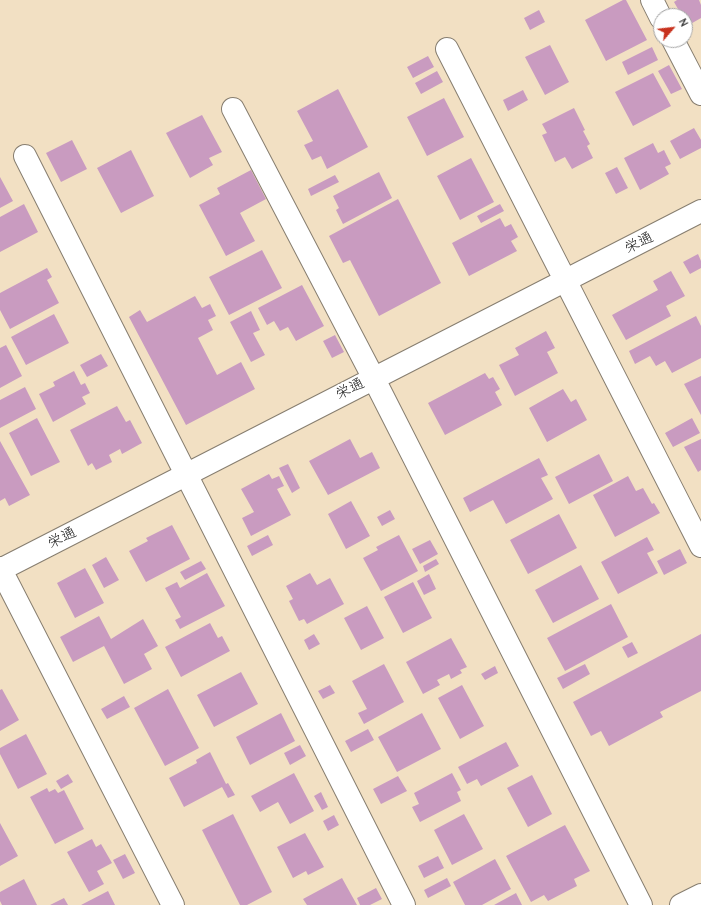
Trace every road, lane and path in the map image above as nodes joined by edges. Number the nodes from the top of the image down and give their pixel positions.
1 (447, 48) dead end
2 (677, 48) edge
3 (701, 94) edge
4 (234, 109) dead end
5 (24, 156) dead end
6 (701, 211) edge
7 (566, 280) junction
8 (373, 378) junction
9 (185, 474) junction
10 (701, 546) edge
11 (0, 569) edge
12 (701, 895) edge
13 (173, 905) edge
14 (404, 905) edge
15 (641, 905) edge
16 (681, 905) edge

1 - 7 street
2 - 3 street
4 - 8 street
5 - 9 street
6 - 7 street, 栄通
7 - 8 street, 栄通
7 - 10 street
8 - 9 street, 栄通
8 - 15 street
9 - 11 street, 栄通
9 - 14 street
11 - 13 street
12 - 16 street

